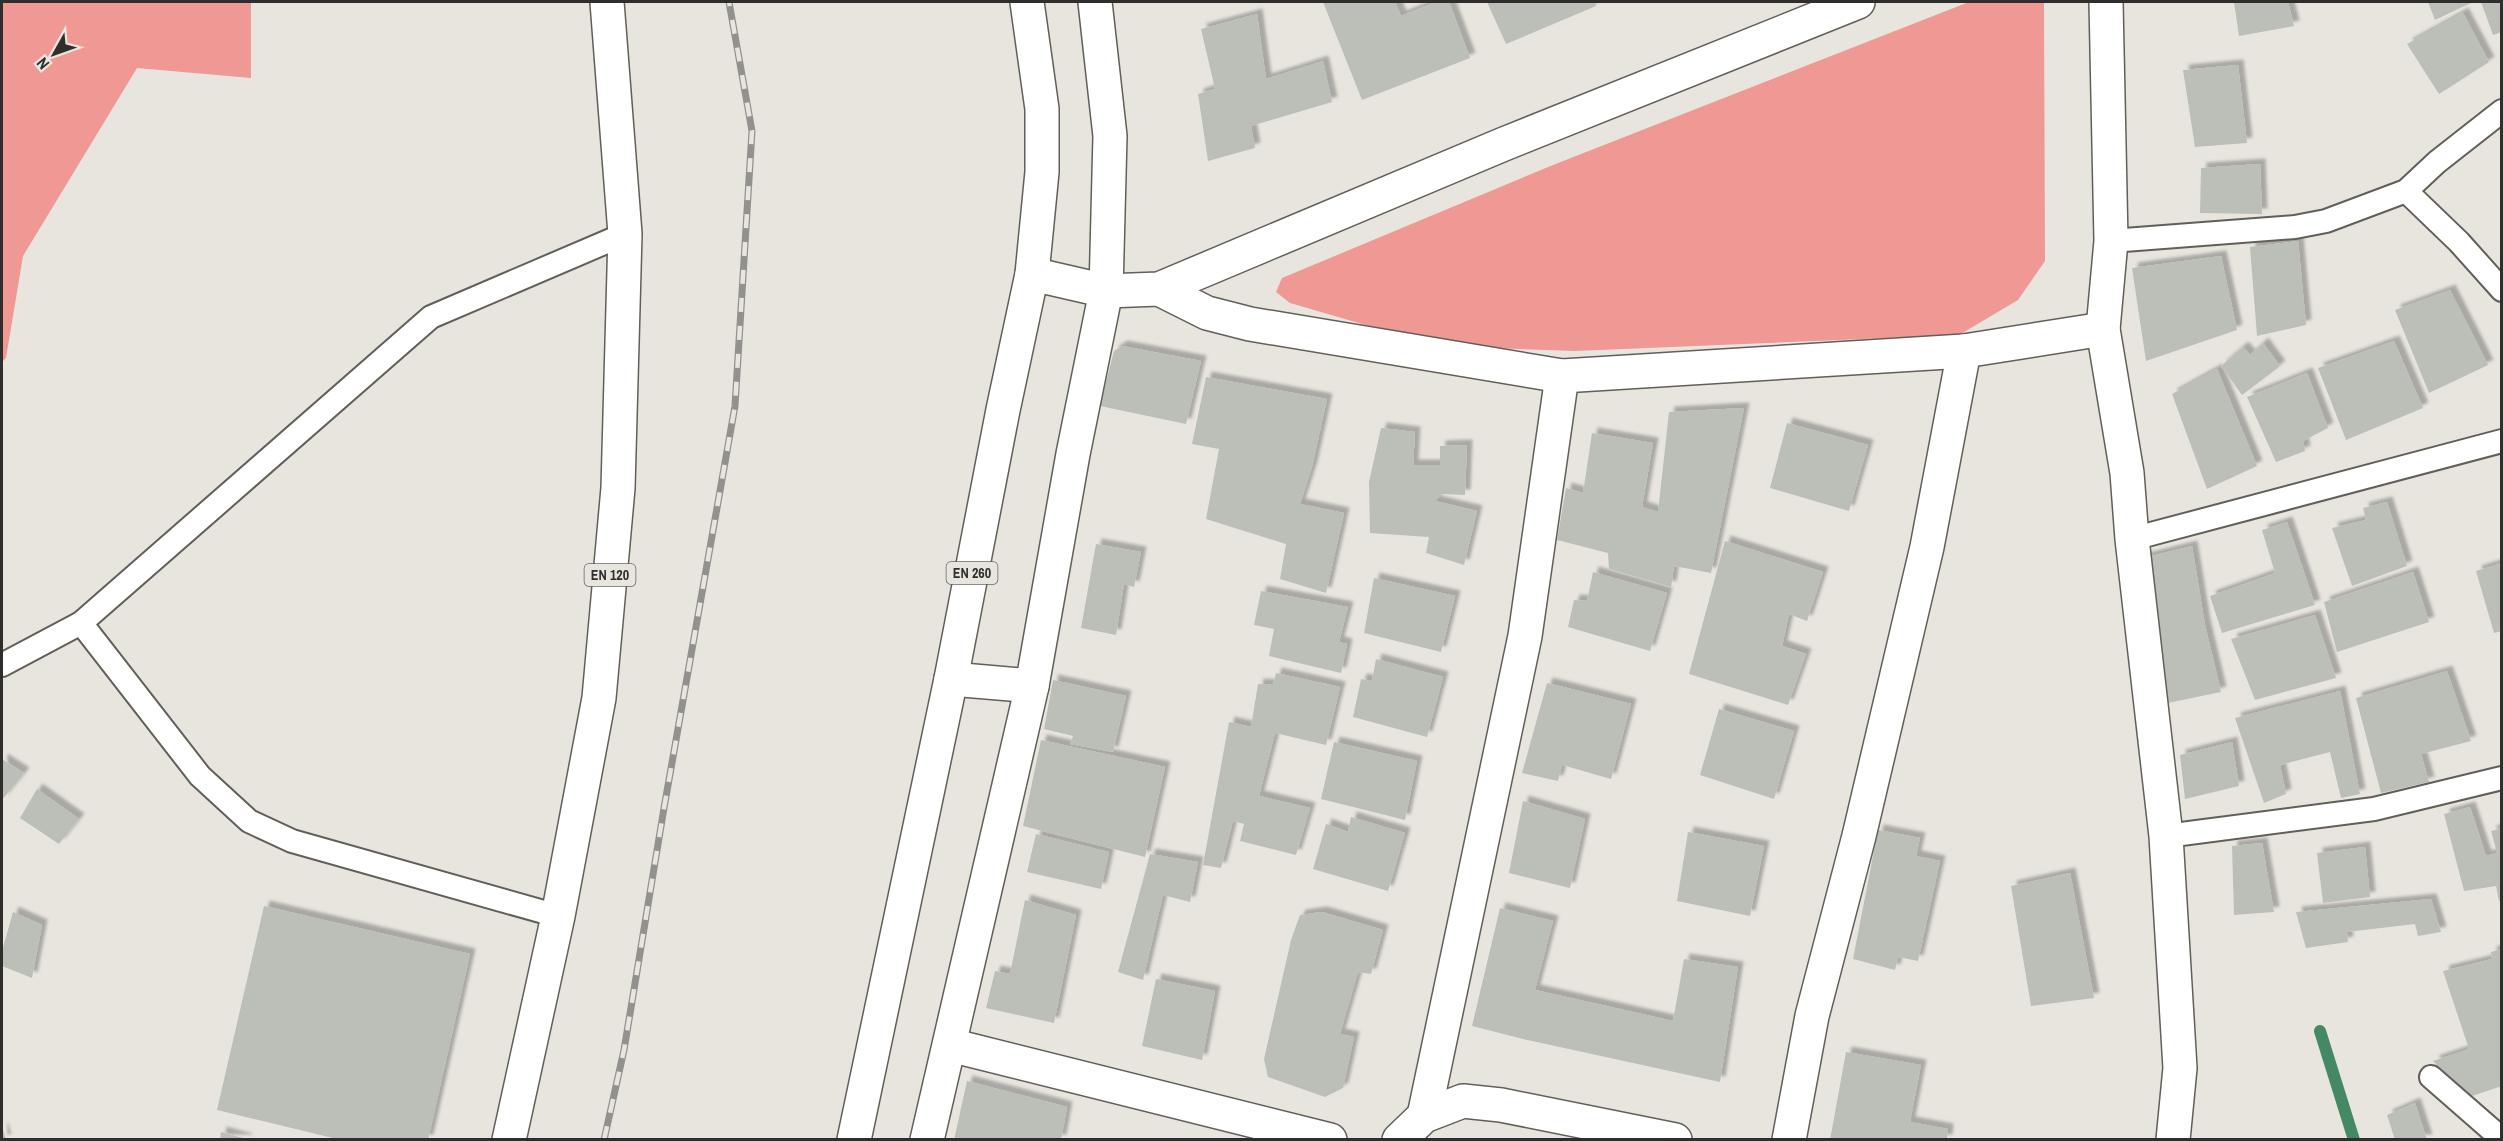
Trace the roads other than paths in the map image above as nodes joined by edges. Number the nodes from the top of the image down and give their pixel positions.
1 (607, 2) edge
2 (1027, 2) edge
3 (1095, 2) edge
4 (1858, 2) edge
5 (2106, 2) edge
6 (2502, 111) edge
7 (2406, 191) junction
8 (625, 234) junction
9 (2111, 242) junction
10 (1032, 274) junction
11 (1159, 289) junction
12 (2502, 290) edge
13 (1106, 291) junction
14 (2103, 329) junction
15 (1964, 351) junction
16 (1562, 376) junction
17 (2502, 441) edge
18 (2132, 539) junction
19 (81, 623) junction
20 (2, 665) edge
21 (951, 680) junction
22 (1032, 686) junction
23 (2502, 778) edge
24 (2166, 836) junction
25 (558, 916) junction
26 (950, 1045) junction
27 (2431, 1077) dead end
28 (1424, 1116) junction
29 (2502, 1139) edge
30 (509, 1140) edge
31 (854, 1140) edge
32 (927, 1140) edge
33 (1330, 1140) edge
34 (1399, 1140) edge
35 (1675, 1140) edge
36 (1790, 1140) edge
37 (2173, 1140) edge

1 - 8 street, EN 120
2 - 10 street, EN 260
3 - 13 street
4 - 11 street
5 - 9 street
6 - 7 lane
7 - 9 lane
7 - 12 lane
8 - 19 lane
8 - 25 street, EN 120
9 - 14 street
10 - 13 street
10 - 21 street, EN 260
11 - 13 street
11 - 16 street
13 - 22 street
14 - 15 street
14 - 18 street
15 - 16 street
15 - 36 street
16 - 28 street
17 - 18 lane
18 - 24 street
19 - 20 lane
19 - 25 lane
21 - 22 street
21 - 31 street, EN 260
22 - 26 street
23 - 24 lane
24 - 37 street
25 - 30 street, EN 120
26 - 32 street
26 - 33 street
27 - 29 lane
28 - 34 street
28 - 35 street

